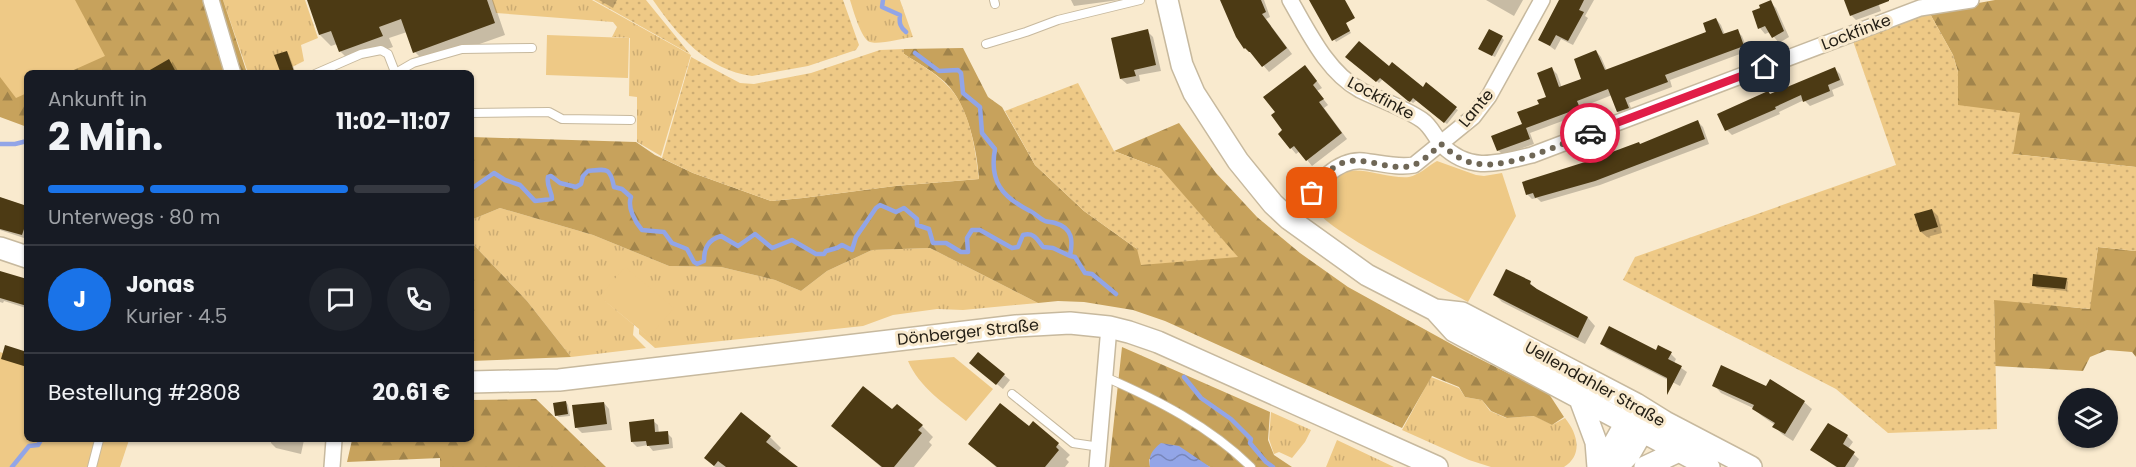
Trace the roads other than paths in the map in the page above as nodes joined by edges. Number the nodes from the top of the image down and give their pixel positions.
1 (211, 0) edge
2 (1140, 0) edge
3 (1167, 0) edge
4 (1290, 0) edge
5 (1542, 0) edge
6 (1971, 0) edge
7 (986, 44) dead end
8 (532, 48) dead end
9 (232, 70) edge
10 (324, 70) edge
11 (393, 70) edge
12 (400, 70) edge
13 (474, 113) edge
14 (631, 120) dead end
15 (1441, 144) junction
16 (1289, 219) junction
17 (0, 248) edge
18 (24, 255) edge
19 (1435, 310) junction
20 (1109, 327) junction
21 (1105, 377) junction
22 (474, 382) edge
23 (1012, 394) dead end
24 (1580, 399) junction
25 (1639, 418) junction
26 (98, 442) edge
27 (334, 442) edge
28 (1100, 447) junction
29 (1679, 451) junction
30 (92, 467) edge
31 (332, 467) edge
32 (1097, 467) edge
33 (1251, 467) edge
34 (1437, 467) edge
35 (1600, 467) edge
36 (1617, 467) edge
37 (1645, 467) edge
38 (1709, 467) edge
39 (1751, 467) edge

1 - 9 street
2 - 7 lane
3 - 16 street, Uellendahler Straße
4 - 15 street, Lockfinke
5 - 15 street, Lante
6 - 15 street, Lockfinke
8 - 12 lane
10 - 11 lane
13 - 14 lane
15 - 16 street, Lante
16 - 19 street, Uellendahler Straße
17 - 18 street
19 - 24 street, Uellendahler Straße
19 - 25 street, Uellendahler Straße
20 - 21 street
20 - 22 street, Dönberger Straße
20 - 34 street, Dönberger Straße
21 - 28 street
21 - 33 lane
23 - 28 lane
24 - 25 street, Uellendahler Straße
24 - 35 street
25 - 29 street, Uellendahler Straße
25 - 35 street
25 - 36 street
25 - 39 street, Uellendahler Straße
26 - 30 lane
27 - 31 street
28 - 32 street
29 - 37 street
29 - 38 street, Uellendahler Straße

